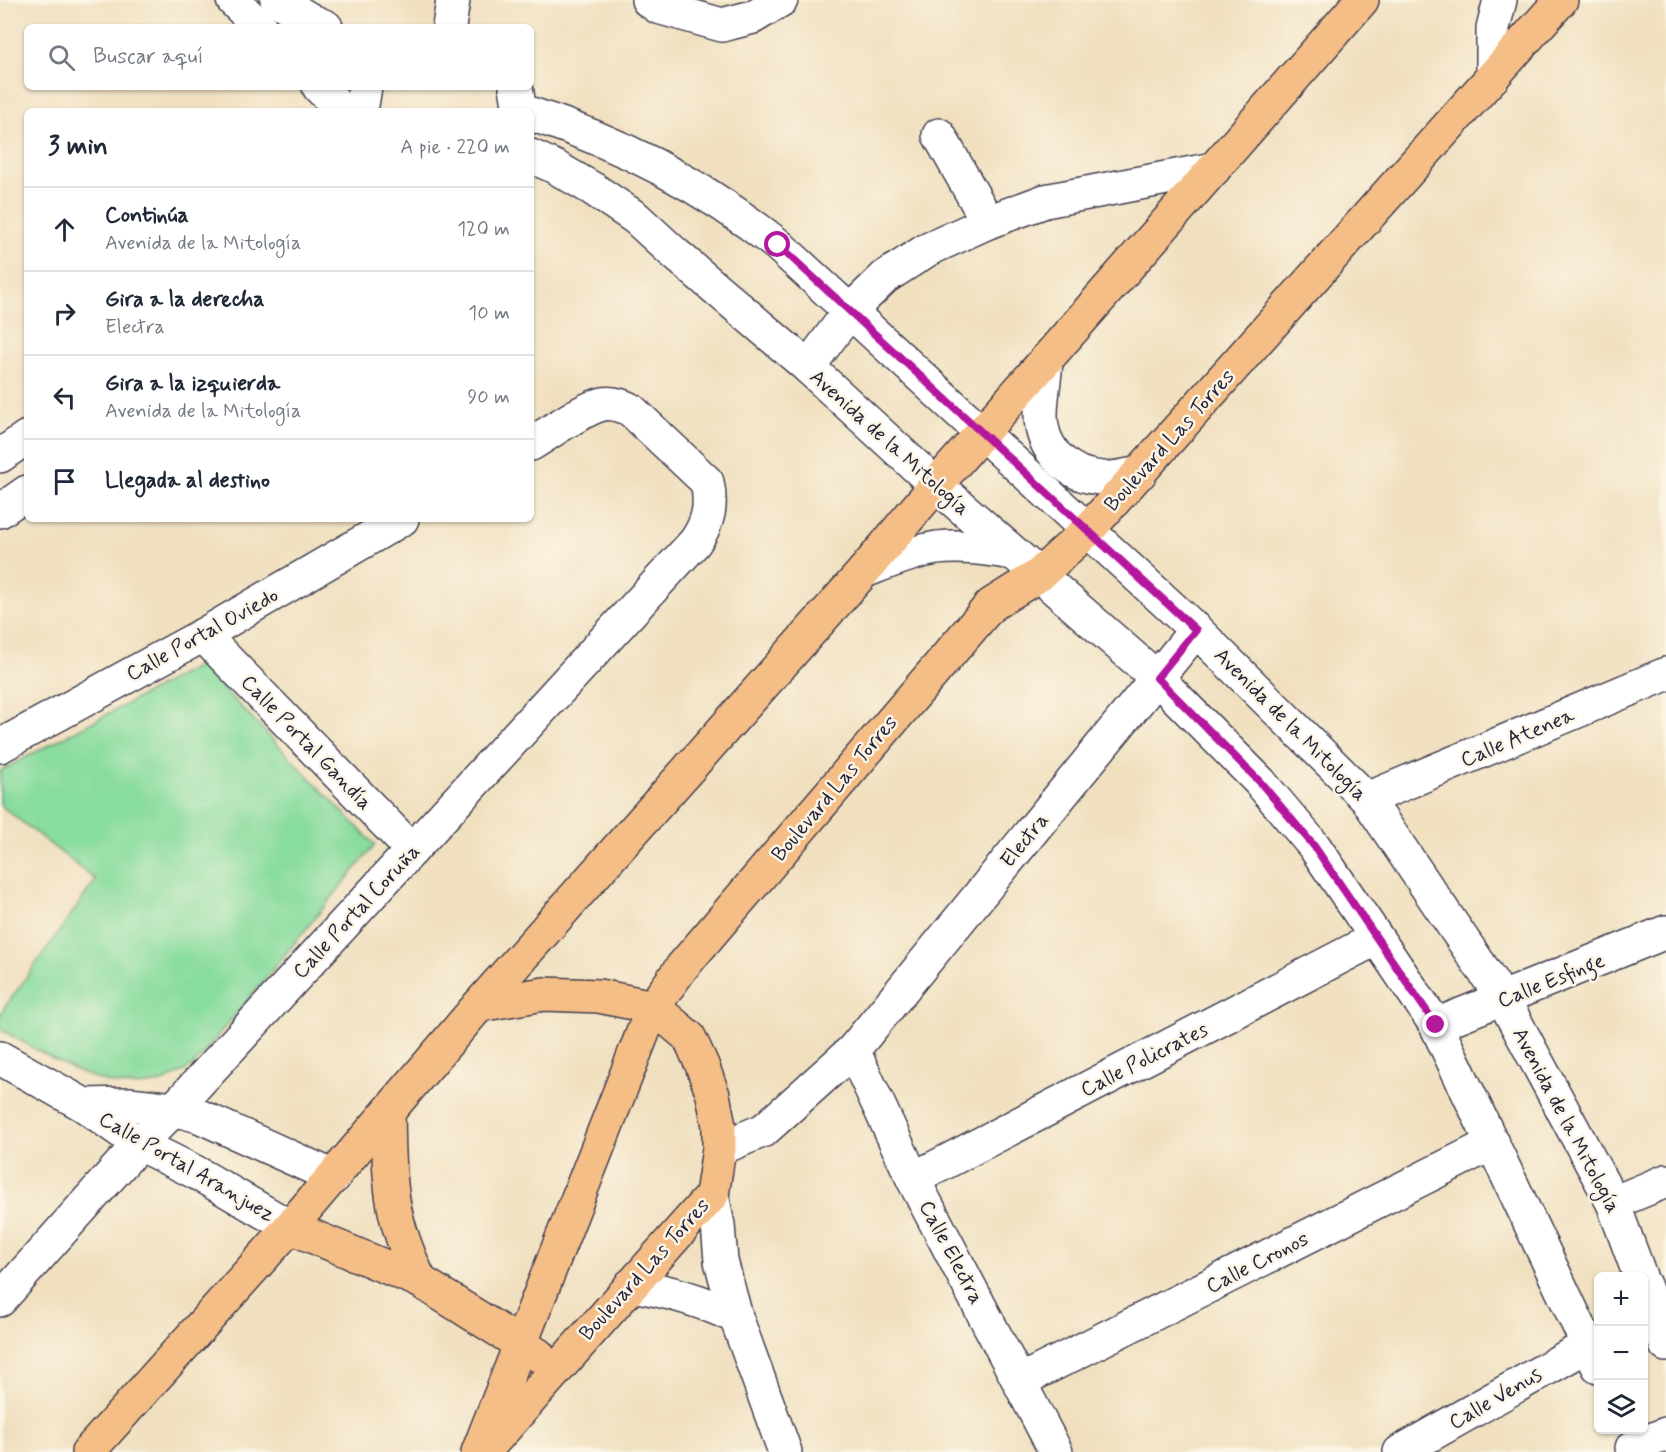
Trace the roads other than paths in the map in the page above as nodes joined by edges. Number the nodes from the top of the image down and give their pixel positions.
1 (233, 0) edge
2 (278, 0) edge
3 (453, 0) edge
4 (781, 0) edge
5 (1362, 0) edge
6 (1500, 0) edge
7 (1561, 0) edge
8 (653, 4) edge
9 (257, 24) edge
10 (319, 24) edge
11 (449, 24) edge
12 (1493, 76) junction
13 (322, 90) edge
14 (364, 90) edge
15 (517, 90) edge
16 (340, 108) edge
17 (362, 108) edge
18 (520, 108) edge
19 (534, 115) edge
20 (939, 135) dead end
21 (534, 157) edge
22 (1214, 170) junction
23 (988, 222) junction
24 (850, 311) junction
25 (1046, 360) junction
26 (808, 367) junction
27 (983, 432) junction
28 (24, 439) edge
29 (534, 442) edge
30 (0, 456) edge
31 (1140, 473) junction
32 (936, 485) junction
33 (24, 494) edge
34 (0, 511) edge
35 (397, 522) edge
36 (1088, 530) junction
37 (1013, 553) junction
38 (864, 571) junction
39 (1039, 575) junction
40 (1196, 630) junction
41 (202, 635) junction
42 (1666, 674) edge
43 (1157, 678) junction
44 (0, 746) edge
45 (1367, 800) junction
46 (412, 850) junction
47 (1666, 932) edge
48 (1375, 939) junction
49 (1503, 999) junction
50 (479, 1005) junction
51 (653, 1006) junction
52 (1436, 1025) junction
53 (853, 1050) junction
54 (0, 1058) edge
55 (84, 1105) junction
56 (174, 1109) junction
57 (388, 1113) junction
58 (1494, 1143) junction
59 (139, 1144) junction
60 (719, 1149) junction
61 (334, 1177) junction
62 (913, 1179) junction
63 (1666, 1181) edge
64 (712, 1195) junction
65 (1613, 1203) junction
66 (290, 1227) junction
67 (1639, 1272) edge
68 (420, 1281) junction
69 (631, 1284) junction
70 (1648, 1296) edge
71 (0, 1300) edge
72 (736, 1317) junction
73 (520, 1344) junction
74 (1666, 1345) edge
75 (1594, 1355) edge
76 (557, 1367) junction
77 (1020, 1381) junction
78 (1666, 1434) edge
79 (1630, 1443) edge
80 (88, 1452) edge
81 (478, 1452) edge
82 (483, 1452) edge
83 (785, 1452) edge
84 (1056, 1452) edge
85 (1400, 1452) edge

1 - 9 street
2 - 10 street
3 - 11 street
4 - 8 street
5 - 22 main road
6 - 12 street
7 - 12 main road, Boulevard Las Torres
12 - 31 main road, Boulevard Las Torres
13 - 16 street
14 - 17 street
15 - 18 street
19 - 24 street, Avenida de la Mitología
20 - 23 street
21 - 26 street, Avenida de la Mitología
22 - 23 street
22 - 25 main road
23 - 24 street
24 - 26 street
24 - 27 street, Avenida de la Mitología
25 - 27 main road
25 - 31 street
26 - 32 street, Avenida de la Mitología
27 - 32 main road
27 - 36 street, Avenida de la Mitología
28 - 30 street
29 - 46 street, Calle Portal Coruña
31 - 36 main road, Boulevard Las Torres
32 - 37 street, Avenida de la Mitología
32 - 38 main road
33 - 34 street
35 - 41 street, Calle Portal Oviedo
36 - 39 main road, Boulevard Las Torres
36 - 40 street, Avenida de la Mitología
37 - 38 street
37 - 39 street, Avenida de la Mitología
38 - 50 main road
39 - 43 street, Avenida de la Mitología
39 - 51 main road, Boulevard Las Torres
40 - 43 street, Electra
40 - 45 street, Avenida de la Mitología
41 - 44 street, Calle Portal Oviedo
41 - 46 street, Calle Portal Gandía
42 - 45 street, Calle Atenea
43 - 48 street, Avenida de la Mitología
43 - 53 street, Electra
45 - 49 street, Avenida de la Mitología
46 - 56 street, Calle Portal Coruña
47 - 49 street, Calle Esfinge
48 - 52 street, Avenida de la Mitología
48 - 62 street, Calle Policrates
49 - 52 street, Calle Esfinge
49 - 65 street, Avenida de la Mitología
50 - 51 main road
50 - 57 main road
51 - 60 main road, Boulevard Las Torres
51 - 73 main road, Boulevard Las Torres
52 - 58 street, Avenida de la Mitología
53 - 60 street, Electra
53 - 62 street, Calle Electra
54 - 55 street, Calle Portal Aranjuez
55 - 56 street, Calle Portal Aranjuez
55 - 59 street, Calle Portal Aranjuez
56 - 59 street, Calle Portal Coruña
56 - 61 street, Calle Portal Aranjuez
57 - 61 main road
57 - 68 main road
58 - 75 street, Avenida de la Mitología
58 - 77 street, Calle Cronos
59 - 66 street, Calle Portal Aranjuez
59 - 71 street, Calle Portal Coruña
60 - 64 main road, Boulevard Las Torres
61 - 66 main road
62 - 77 street, Calle Electra
63 - 65 street
64 - 69 main road, Boulevard Las Torres
64 - 72 street
65 - 67 street, Avenida de la Mitología
66 - 68 main road
66 - 80 main road
68 - 73 main road
69 - 72 street
69 - 76 main road, Boulevard Las Torres
70 - 74 street
72 - 83 street
73 - 76 main road
73 - 81 main road, Boulevard Las Torres
75 - 85 street, Calle Venus
76 - 82 main road, Boulevard Las Torres
77 - 84 street, Calle Electra
78 - 79 street

